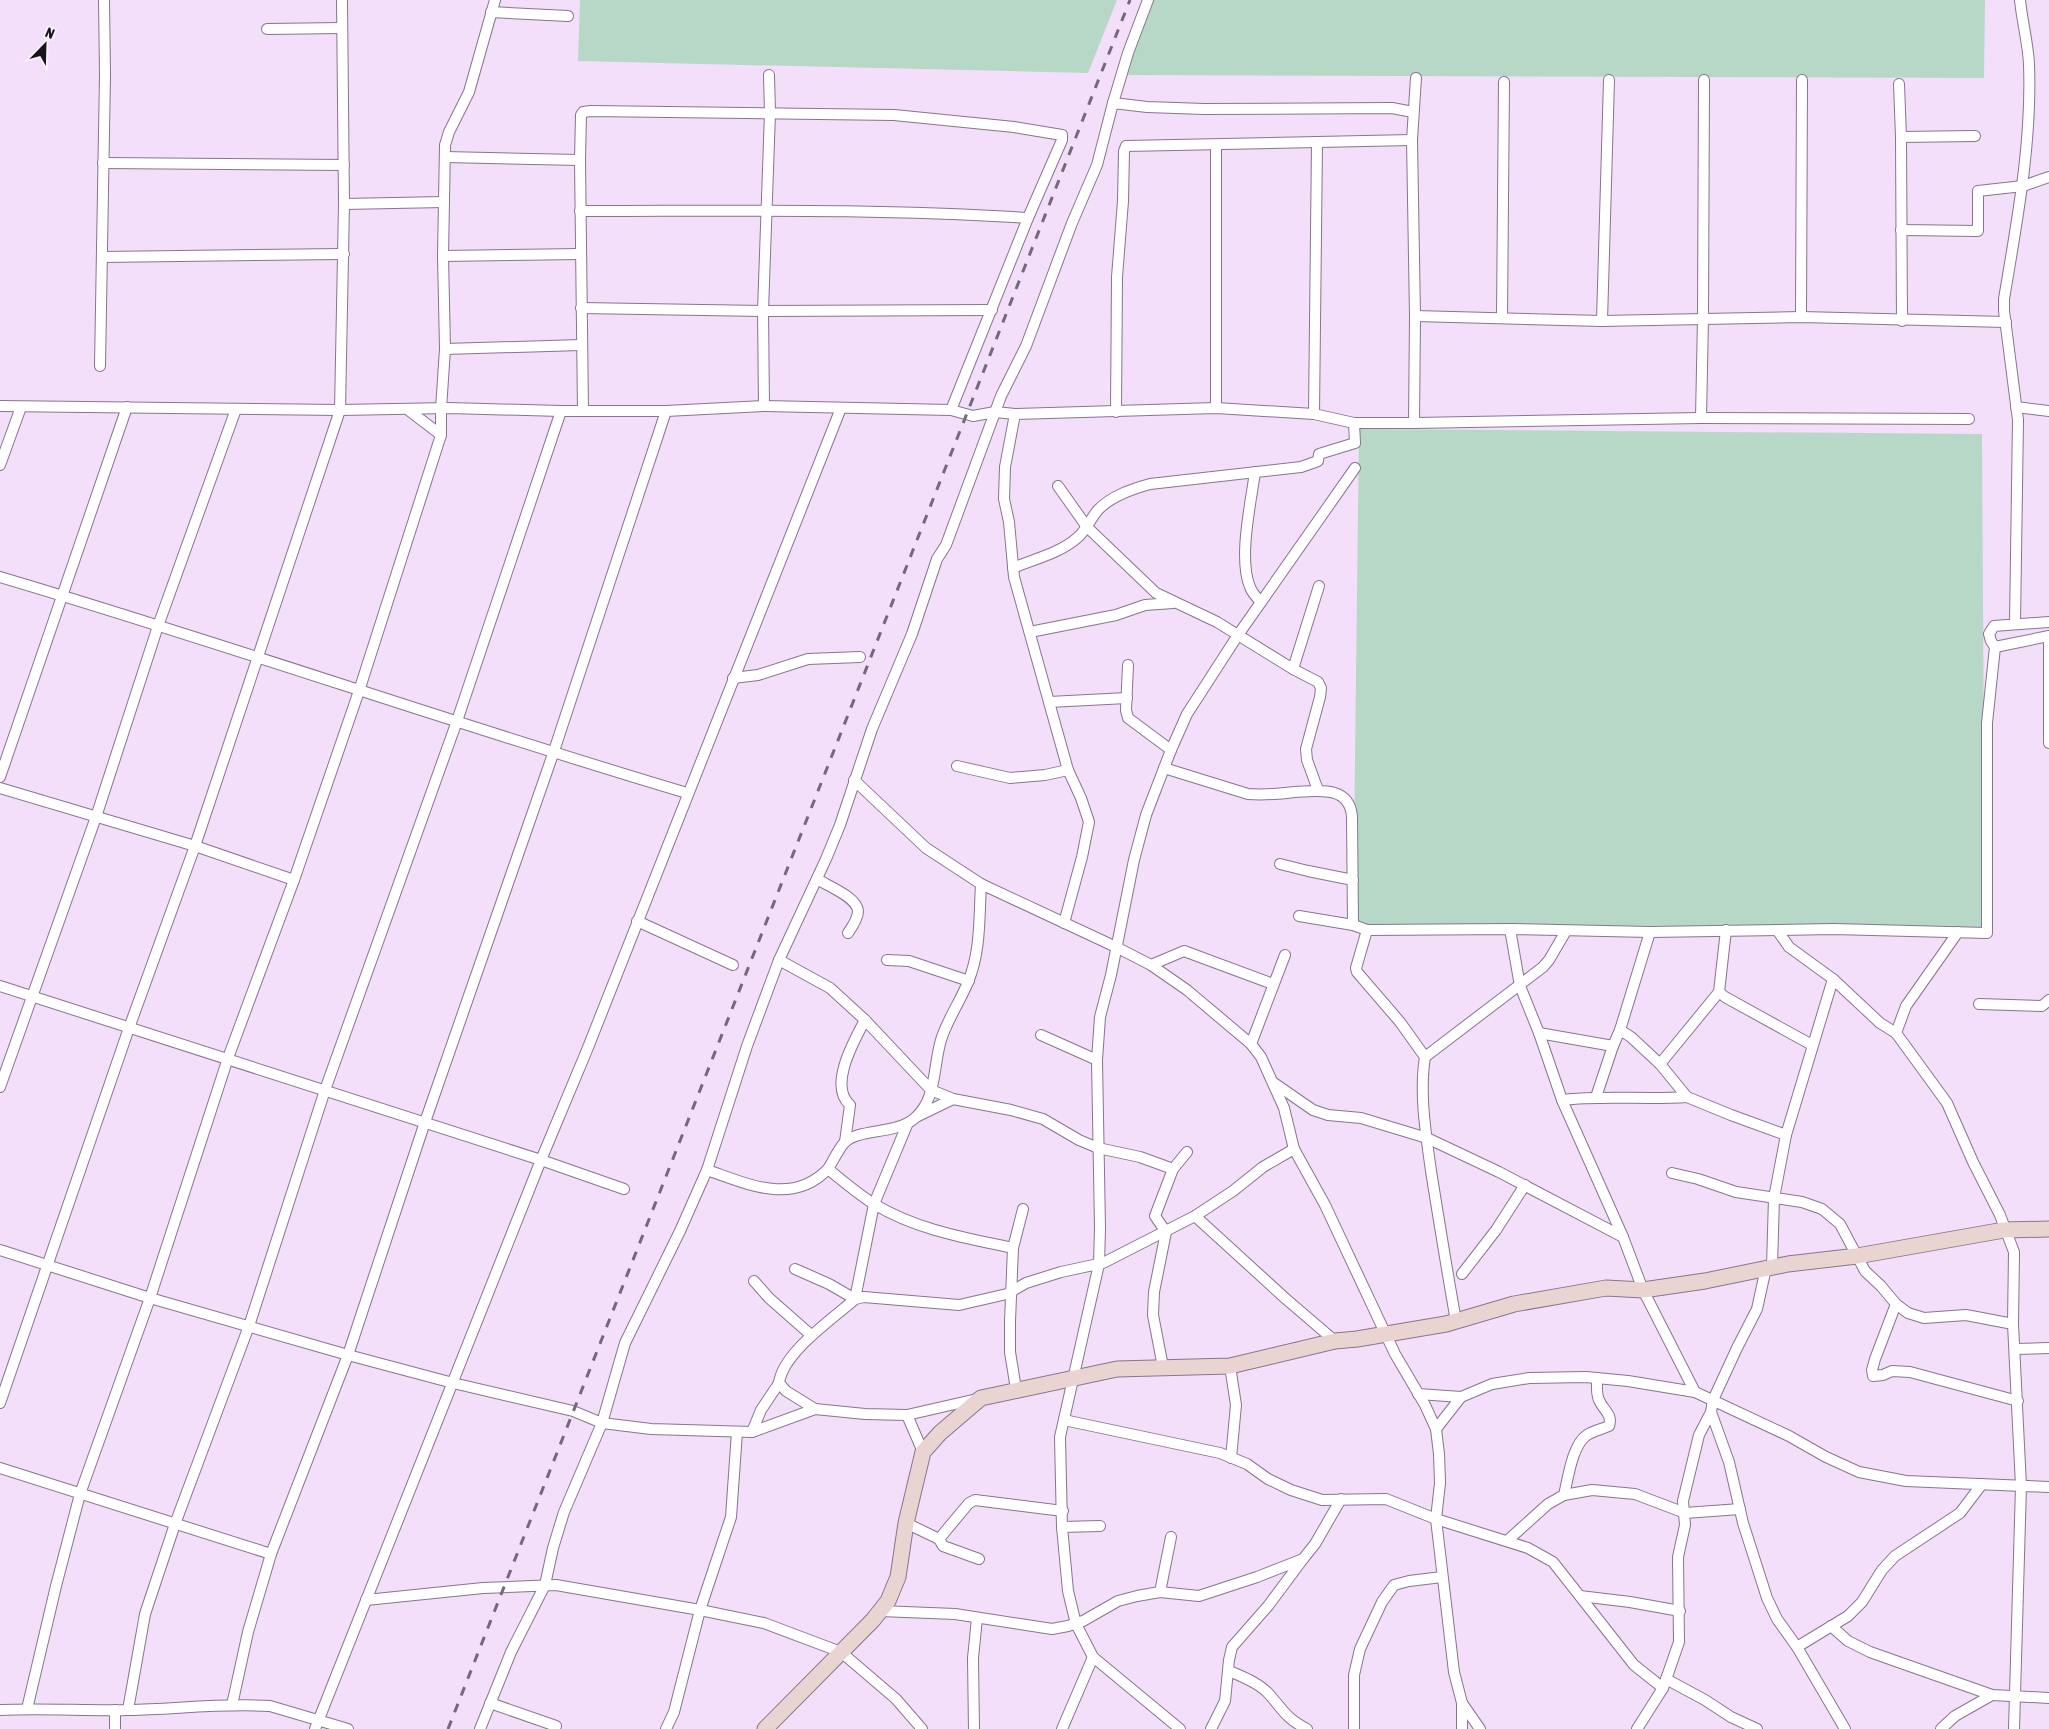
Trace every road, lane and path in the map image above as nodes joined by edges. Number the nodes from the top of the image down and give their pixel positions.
1 (104, 0) edge
2 (342, 0) edge
3 (495, 0) edge
4 (1148, 0) edge
5 (2020, 0) edge
6 (491, 12) junction
7 (568, 16) dead end
8 (342, 28) junction
9 (267, 29) dead end
10 (769, 75) dead end
11 (1416, 78) dead end
12 (1609, 80) dead end
13 (1704, 80) dead end
14 (1802, 80) dead end
15 (1504, 82) dead end
16 (1899, 84) dead end
17 (1113, 103) junction
18 (1413, 112) junction
19 (770, 113) junction
20 (1975, 136) dead end
21 (1901, 138) junction
22 (1412, 140) junction
23 (1317, 142) junction
24 (1216, 145) junction
25 (445, 156) junction
26 (580, 160) junction
27 (103, 163) junction
28 (344, 166) junction
29 (2049, 177) edge
30 (2023, 186) junction
31 (444, 202) junction
32 (344, 204) junction
33 (580, 211) junction
34 (766, 211) junction
35 (1028, 218) junction
36 (1901, 230) junction
37 (344, 254) junction
38 (581, 254) junction
39 (443, 256) junction
40 (102, 257) junction
41 (581, 308) junction
42 (992, 310) junction
43 (763, 311) junction
44 (1415, 316) junction
45 (1801, 317) junction
46 (1502, 318) junction
47 (1703, 318) junction
48 (1602, 321) junction
49 (1902, 321) junction
50 (2006, 322) junction
51 (582, 345) junction
52 (445, 348) junction
53 (100, 366) dead end
54 (0, 406) edge
55 (764, 406) junction
56 (21, 407) junction
57 (127, 407) junction
58 (2016, 407) junction
59 (841, 408) junction
60 (1216, 408) junction
61 (236, 409) junction
62 (407, 409) junction
63 (441, 409) junction
64 (340, 410) junction
65 (951, 410) junction
66 (561, 411) junction
67 (583, 411) junction
68 (666, 411) junction
69 (2049, 411) edge
70 (995, 412) junction
71 (1116, 412) junction
72 (1015, 414) junction
73 (1314, 414) junction
74 (1700, 418) junction
75 (1969, 419) dead end
76 (1354, 423) junction
77 (1414, 424) junction
78 (441, 435) junction
79 (0, 465) edge
80 (1355, 468) dead end
81 (1255, 472) junction
82 (1058, 486) dead end
83 (1087, 527) junction
84 (1013, 568) junction
85 (0, 577) edge
86 (1319, 586) dead end
87 (62, 595) junction
88 (1261, 602) junction
89 (1176, 603) junction
90 (2049, 622) edge
91 (2015, 624) junction
92 (158, 626) junction
93 (1030, 632) junction
94 (1238, 635) junction
95 (2049, 636) edge
96 (1995, 647) junction
97 (257, 656) junction
98 (860, 657) dead end
99 (1128, 664) dead end
100 (1293, 669) junction
101 (733, 678) junction
102 (359, 691) junction
103 (1127, 698) junction
104 (1049, 702) junction
105 (456, 721) junction
106 (2049, 743) edge
107 (1171, 750) junction
108 (553, 754) junction
109 (957, 766) dead end
110 (1164, 768) junction
111 (1068, 770) junction
112 (0, 777) edge
113 (854, 780) junction
114 (0, 788) edge
115 (1318, 790) junction
116 (687, 793) junction
117 (96, 817) junction
118 (195, 846) junction
119 (1280, 864) dead end
120 (817, 879) junction
121 (294, 880) junction
122 (1353, 880) junction
123 (981, 884) junction
124 (1299, 916) dead end
125 (637, 921) junction
126 (1064, 923) junction
127 (1353, 925) junction
128 (1510, 929) junction
129 (1367, 930) junction
130 (1726, 930) junction
131 (1777, 930) junction
132 (1566, 931) junction
133 (1650, 932) junction
134 (1958, 932) junction
135 (848, 934) dead end
136 (1116, 947) junction
137 (1285, 954) dead end
138 (779, 960) junction
139 (887, 960) dead end
140 (733, 965) dead end
141 (1152, 965) junction
142 (1833, 978) junction
143 (969, 981) junction
144 (1272, 984) junction
145 (0, 986) edge
146 (1520, 986) junction
147 (1719, 992) junction
148 (32, 997) junction
149 (2049, 1000) edge
150 (1979, 1004) dead end
151 (865, 1020) junction
152 (129, 1028) junction
153 (1620, 1030) junction
154 (1539, 1033) junction
155 (1896, 1033) junction
156 (1041, 1035) dead end
157 (1251, 1044) junction
158 (1812, 1045) junction
159 (1613, 1046) junction
160 (1426, 1057) junction
161 (228, 1058) junction
162 (1097, 1060) junction
163 (1660, 1064) junction
164 (1274, 1083) junction
165 (0, 1087) edge
166 (325, 1090) junction
167 (931, 1090) junction
168 (1596, 1097) junction
169 (1687, 1097) junction
170 (954, 1099) junction
171 (1562, 1100) junction
172 (917, 1116) junction
173 (425, 1122) junction
174 (907, 1125) junction
175 (1786, 1135) junction
176 (1427, 1138) junction
177 (845, 1142) junction
178 (1098, 1148) junction
179 (1294, 1149) junction
180 (1187, 1152) dead end
181 (541, 1160) junction
182 (828, 1169) junction
183 (707, 1170) junction
184 (1173, 1170) junction
185 (1672, 1173) dead end
186 (1524, 1185) junction
187 (624, 1189) dead end
188 (1774, 1198) junction
189 (874, 1204) junction
190 (1023, 1210) dead end
191 (1195, 1216) junction
192 (2049, 1229) edge
193 (2004, 1230) junction
194 (1166, 1232) junction
195 (1623, 1237) junction
196 (1013, 1248) junction
197 (0, 1250) edge
198 (1857, 1256) junction
199 (1099, 1264) junction
200 (46, 1266) junction
201 (1769, 1267) junction
202 (795, 1269) dead end
203 (1462, 1274) dead end
204 (754, 1281) dead end
205 (1644, 1290) junction
206 (1012, 1292) junction
207 (150, 1298) junction
208 (855, 1299) junction
209 (1896, 1304) junction
210 (1456, 1321) junction
211 (2013, 1324) junction
212 (249, 1326) junction
213 (1386, 1334) junction
214 (811, 1335) junction
215 (1335, 1341) junction
216 (2049, 1348) edge
217 (2016, 1349) junction
218 (348, 1355) junction
219 (1163, 1366) junction
220 (1230, 1366) junction
221 (1597, 1378) junction
222 (1073, 1379) junction
223 (453, 1383) junction
224 (779, 1383) junction
225 (1016, 1389) junction
226 (1695, 1392) junction
227 (1418, 1394) junction
228 (1461, 1397) junction
229 (981, 1398) junction
230 (1713, 1400) junction
231 (2018, 1401) junction
232 (0, 1403) edge
233 (816, 1409) junction
234 (1711, 1412) junction
235 (907, 1415) junction
236 (1064, 1420) junction
237 (602, 1423) junction
238 (1436, 1430) junction
239 (737, 1432) junction
240 (752, 1432) junction
241 (923, 1452) junction
242 (1231, 1458) junction
243 (0, 1468) edge
244 (1982, 1484) junction
245 (2021, 1486) junction
246 (2049, 1487) edge
247 (80, 1494) junction
248 (1564, 1495) junction
249 (1341, 1499) junction
250 (1740, 1509) junction
251 (1062, 1511) junction
252 (1685, 1513) junction
253 (1436, 1518) junction
254 (906, 1523) junction
255 (175, 1524) junction
256 (1100, 1526) dead end
257 (1062, 1527) junction
258 (1171, 1537) dead end
259 (939, 1540) junction
260 (1507, 1541) junction
261 (271, 1554) junction
262 (979, 1559) dead end
263 (1303, 1559) junction
264 (1442, 1577) junction
265 (545, 1585) junction
266 (1160, 1592) junction
267 (1580, 1596) junction
268 (366, 1600) junction
269 (700, 1610) junction
270 (880, 1611) junction
271 (1680, 1611) junction
272 (977, 1618) junction
273 (1076, 1624) junction
274 (1831, 1626) junction
275 (1797, 1647) junction
276 (841, 1652) junction
277 (1093, 1657) junction
278 (1229, 1671) junction
279 (1664, 1684) junction
280 (1992, 1695) junction
281 (2014, 1697) junction
282 (2049, 1698) edge
283 (490, 1703) junction
284 (1462, 1703) junction
285 (232, 1704) junction
286 (28, 1709) junction
287 (0, 1710) edge
288 (115, 1710) junction
289 (128, 1710) junction
290 (316, 1725) edge
291 (556, 1726) dead end
292 (116, 1729) edge
293 (348, 1729) edge
294 (480, 1729) edge
295 (666, 1729) edge
296 (765, 1729) edge
297 (922, 1729) edge
298 (974, 1729) edge
299 (1062, 1729) edge
300 (1180, 1729) edge
301 (1210, 1729) edge
302 (1307, 1729) edge
303 (1354, 1729) edge
304 (1462, 1729) edge
305 (1480, 1729) edge
306 (1637, 1729) edge
307 (1757, 1729) edge
308 (1845, 1729) edge
309 (1941, 1729) edge
310 (2014, 1729) edge

1 - 27 street
2 - 8 street
3 - 6 street
4 - 17 street
5 - 30 street
6 - 7 street
6 - 25 street
8 - 9 street
8 - 28 street
10 - 19 street
11 - 18 street
12 - 48 street
13 - 47 street
14 - 45 street
15 - 46 street
16 - 21 street
17 - 18 street
17 - 70 street
18 - 22 street
19 - 26 street
19 - 34 street
19 - 35 street
20 - 21 street
21 - 36 street
22 - 23 street
22 - 44 street
23 - 24 street
23 - 73 street
24 - 60 street
24 - 71 street
25 - 26 street
25 - 31 street
26 - 33 street
27 - 28 street
27 - 40 street
28 - 32 street
29 - 30 street
30 - 36 street
30 - 50 street
31 - 32 street
31 - 39 street
32 - 37 street
33 - 34 street
33 - 38 street
34 - 35 street
34 - 43 street
35 - 42 street
36 - 49 street
37 - 40 street
37 - 64 street
38 - 39 street
38 - 41 street
39 - 52 street
40 - 53 street
41 - 43 street
41 - 51 street
42 - 43 street
42 - 65 street
43 - 55 street
44 - 46 street
44 - 77 street
45 - 47 street
45 - 49 street
46 - 48 street
47 - 48 street
47 - 74 street
49 - 50 street
50 - 58 street
51 - 52 street
51 - 67 street
52 - 63 street
54 - 56 street
55 - 59 street
55 - 68 street
56 - 57 street
56 - 79 street
57 - 61 street
57 - 87 street
58 - 69 street
58 - 91 street
59 - 65 street
59 - 101 street
60 - 71 street
60 - 73 street
61 - 64 street
61 - 92 street
62 - 63 street
62 - 64 street
62 - 78 street
63 - 66 street
63 - 78 street
64 - 97 street
65 - 70 street
66 - 67 street
66 - 105 street
67 - 68 street
68 - 108 street
70 - 72 street
70 - 113 street
71 - 72 street
72 - 84 street
73 - 76 street
74 - 75 street
74 - 77 street
76 - 77 street
76 - 81 street
78 - 102 street
80 - 88 street
81 - 83 street
81 - 88 street
82 - 83 street
83 - 84 street
83 - 89 street
84 - 93 street
85 - 87 street
86 - 100 street
87 - 92 street
87 - 112 street
88 - 94 street
89 - 93 street
89 - 94 street
90 - 91 street
91 - 96 street
92 - 97 street
92 - 117 street
93 - 104 street
94 - 100 street
94 - 107 street
95 - 96 street
95 - 106 street
96 - 134 street
97 - 102 street
97 - 118 street
98 - 101 street
99 - 103 street
100 - 115 street
101 - 116 street
102 - 105 street
102 - 121 street
103 - 104 street
103 - 107 street
104 - 111 street
105 - 108 street
105 - 166 street
107 - 110 street
108 - 116 street
108 - 173 street
109 - 111 street
110 - 115 street
110 - 136 street
111 - 126 street
113 - 120 street
113 - 123 street
114 - 117 street
115 - 122 street
116 - 125 street
117 - 118 street
117 - 148 street
118 - 121 street
118 - 152 street
119 - 122 street
120 - 135 street
120 - 138 street
121 - 161 street
122 - 127 street
123 - 126 street
123 - 143 street
124 - 127 street
125 - 140 street
125 - 181 street
126 - 136 street
127 - 129 street
128 - 129 street
128 - 132 street
128 - 146 street
129 - 160 street
130 - 131 street
130 - 133 street
130 - 147 street
131 - 134 street
131 - 142 street
132 - 133 street
132 - 146 street
133 - 153 street
134 - 155 street
136 - 141 street
136 - 162 street
137 - 144 street
138 - 151 street
138 - 183 street
139 - 143 street
141 - 144 street
141 - 157 street
142 - 155 street
142 - 158 street
143 - 167 street
144 - 157 street
145 - 148 street
146 - 154 street
146 - 160 street
147 - 158 street
147 - 163 street
148 - 152 street
148 - 165 street
149 - 150 street
151 - 167 street
151 - 177 street
152 - 161 street
152 - 200 street
153 - 159 street
153 - 163 street
154 - 159 street
154 - 171 street
155 - 193 street
156 - 162 street
157 - 164 street
158 - 175 street
159 - 168 street
160 - 176 street
161 - 166 street
161 - 207 street
162 - 178 street
163 - 169 street
164 - 176 street
164 - 179 street
166 - 173 street
166 - 212 street
167 - 170 street
167 - 172 street
168 - 169 street
168 - 171 street
169 - 175 street
170 - 172 street
170 - 178 street
171 - 195 street
172 - 174 street
173 - 181 street
173 - 218 street
174 - 177 street
174 - 189 street
175 - 188 street
176 - 186 street
176 - 210 street
177 - 182 street
178 - 184 street
178 - 199 street
179 - 191 street
179 - 213 street
180 - 184 street
181 - 187 street
181 - 223 street
182 - 183 street
182 - 189 street
183 - 237 street
184 - 194 street
185 - 188 street
186 - 195 street
186 - 203 street
188 - 198 street
188 - 201 street
189 - 196 street
189 - 208 street
190 - 196 street
191 - 194 street
191 - 215 street
192 - 193 street
193 - 198 street
193 - 211 street
194 - 199 street
194 - 219 street
195 - 205 street
196 - 206 street
197 - 200 street
198 - 201 street
198 - 209 street
199 - 206 street
199 - 222 street
200 - 207 street
200 - 232 street
201 - 205 street
201 - 230 street
202 - 208 street
204 - 214 street
205 - 210 street
205 - 226 street
206 - 208 street
206 - 225 street
207 - 212 street
207 - 247 street
208 - 214 street
209 - 211 street
209 - 231 street
210 - 213 street
211 - 217 street
212 - 218 street
212 - 255 street
213 - 215 street
213 - 227 street
214 - 224 street
215 - 220 street
216 - 217 street
217 - 231 street
218 - 223 street
218 - 261 street
219 - 220 street
219 - 222 street
220 - 242 street
221 - 226 street
221 - 228 street
221 - 248 street
222 - 225 street
222 - 236 street
223 - 237 street
223 - 268 street
224 - 233 street
224 - 240 street
225 - 229 street
226 - 230 street
227 - 228 street
227 - 238 street
228 - 238 street
229 - 235 street
229 - 241 street
230 - 234 street
230 - 244 street
231 - 245 street
233 - 235 street
233 - 240 street
234 - 250 street
234 - 252 street
235 - 241 street
236 - 242 street
236 - 251 street
237 - 239 street
237 - 265 street
238 - 253 street
239 - 240 street
239 - 269 street
241 - 254 street
242 - 249 street
243 - 247 street
244 - 245 street
244 - 274 street
245 - 246 street
245 - 281 street
247 - 255 street
247 - 286 street
248 - 252 street
248 - 260 street
249 - 253 street
249 - 263 street
250 - 252 street
250 - 275 street
251 - 257 street
251 - 259 street
252 - 271 street
253 - 260 street
253 - 264 street
254 - 259 street
254 - 270 street
255 - 261 street
255 - 289 street
256 - 257 street
257 - 273 street
258 - 266 street
259 - 262 street
260 - 267 street
261 - 285 street
263 - 266 street
263 - 278 street
264 - 284 street
264 - 303 street
265 - 268 street
265 - 269 street
265 - 283 street
266 - 273 street
267 - 271 street
267 - 279 street
268 - 290 street
269 - 276 street
269 - 295 street
270 - 272 street
270 - 276 street
271 - 279 street
272 - 273 street
272 - 298 street
273 - 277 street
274 - 275 street
274 - 280 street
275 - 308 street
276 - 296 street
276 - 297 street
277 - 299 street
277 - 300 street
278 - 301 street
278 - 302 street
279 - 306 street
279 - 307 street
280 - 281 street
280 - 309 street
281 - 282 street
281 - 310 street
283 - 291 street
283 - 294 street
284 - 304 street
284 - 305 street
285 - 289 street
285 - 290 street
286 - 287 street
286 - 288 street
288 - 289 street
288 - 292 street
290 - 293 street

